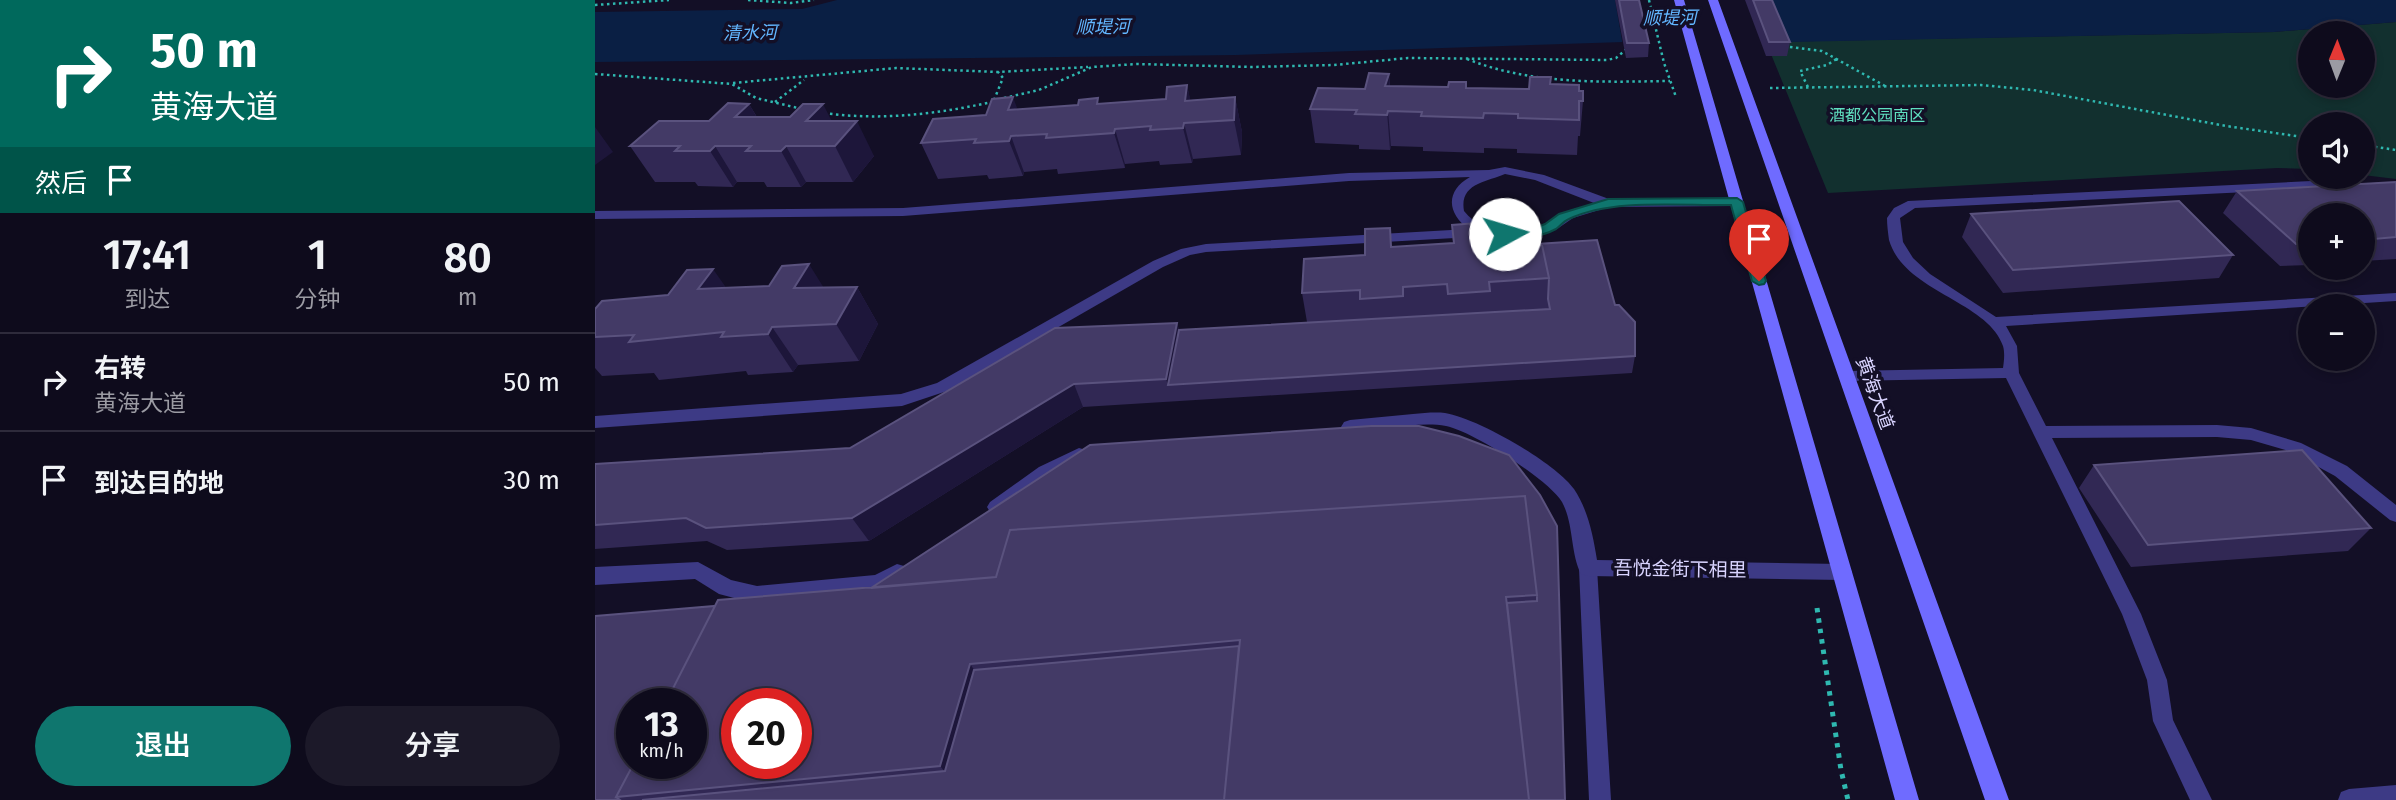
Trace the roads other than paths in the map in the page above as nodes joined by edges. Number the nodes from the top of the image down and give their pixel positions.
1 (1679, 0) edge
2 (1713, 0) edge
3 (1499, 173) junction
4 (2396, 192) edge
5 (1737, 202) junction
6 (1608, 203) junction
7 (595, 215) edge
8 (1489, 232) junction
9 (2396, 297) edge
10 (1992, 322) junction
11 (2011, 373) junction
12 (1847, 376) junction
13 (595, 422) edge
14 (1334, 429) edge
15 (2040, 432) junction
16 (1100, 449) edge
17 (2396, 515) edge
18 (980, 519) edge
19 (909, 565) edge
20 (1588, 568) junction
21 (1842, 572) junction
22 (595, 576) edge
23 (2396, 796) edge
24 (1600, 800) edge
25 (1907, 800) edge
26 (1997, 800) edge
27 (2201, 800) edge
28 (2349, 800) edge

1 - 5 street
2 - 12 street, 黄海大道
3 - 6 lane
3 - 7 lane
3 - 8 lane
4 - 10 lane
5 - 6 lane
5 - 21 street
6 - 8 lane
8 - 13 lane
9 - 10 lane
10 - 11 lane
11 - 12 lane
11 - 15 lane
12 - 26 street, 黄海大道
14 - 20 street, 吾悦金街下相里
15 - 17 lane
15 - 27 lane
16 - 18 street
19 - 22 street
20 - 21 street, 吾悦金街下相里
20 - 24 lane
21 - 25 street
23 - 28 lane

